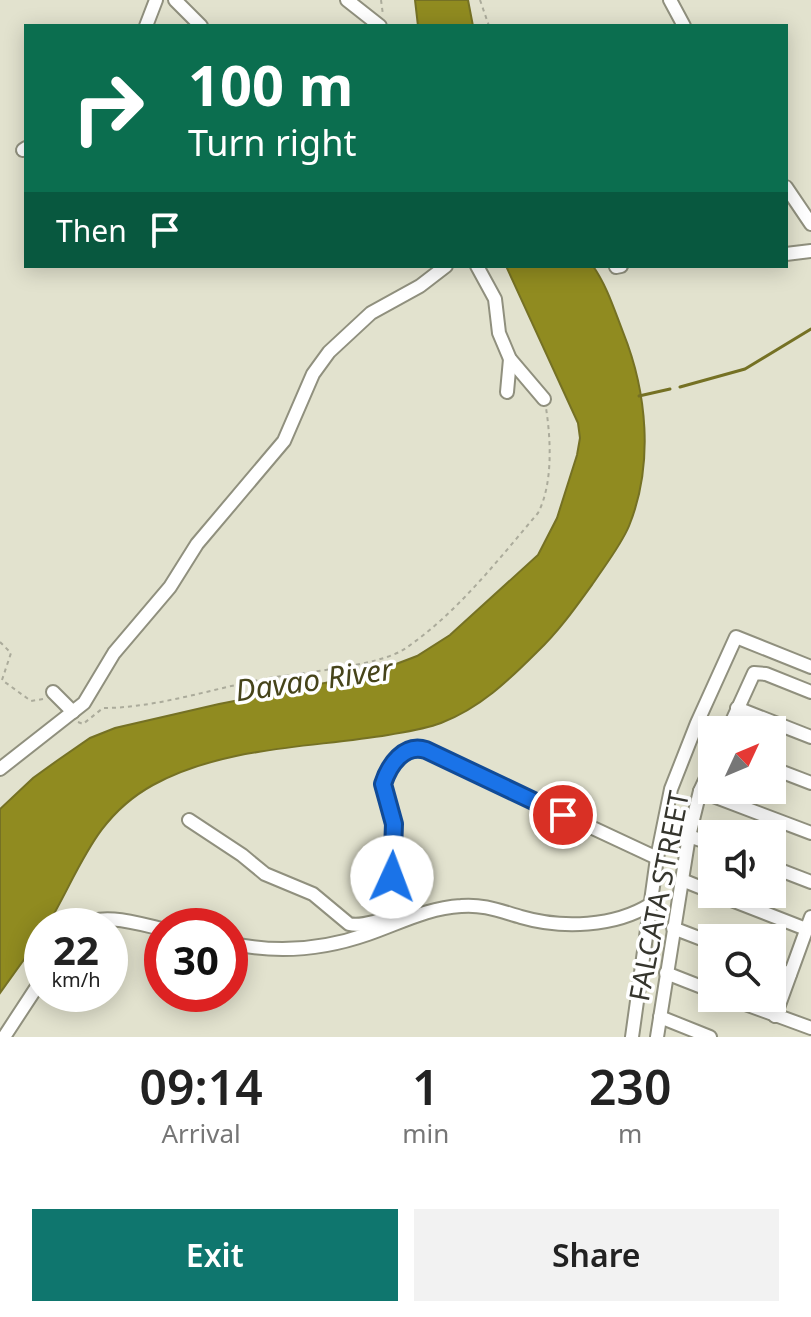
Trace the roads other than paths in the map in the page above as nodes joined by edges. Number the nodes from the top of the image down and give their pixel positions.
1 (156, 0) edge
2 (175, 0) edge
3 (347, 0) edge
4 (670, 0) edge
5 (147, 24) edge
6 (199, 24) edge
7 (377, 24) edge
8 (683, 24) edge
9 (788, 190) edge
10 (811, 224) edge
11 (811, 251) edge
12 (788, 254) edge
13 (443, 268) edge
14 (478, 268) edge
15 (510, 359) junction
16 (507, 392) dead end
17 (544, 399) road end
18 (811, 667) edge
19 (53, 692) road end
20 (811, 692) edge
21 (737, 708) junction
22 (70, 714) junction
23 (734, 716) edge
24 (811, 737) edge
25 (0, 769) edge
26 (786, 773) edge
27 (811, 783) edge
28 (698, 799) edge
29 (734, 804) edge
30 (189, 820) dead end
31 (811, 833) edge
32 (689, 836) junction
33 (698, 839) edge
34 (657, 858) junction
35 (786, 872) edge
36 (682, 880) junction
37 (811, 882) edge
38 (698, 886) edge
39 (651, 904) junction
40 (762, 908) edge
41 (400, 921) junction
42 (809, 923) edge
43 (673, 928) junction
44 (698, 938) edge
45 (248, 947) edge
46 (786, 972) edge
47 (666, 973) junction
48 (790, 974) junction
49 (698, 986) edge
50 (24, 1006) edge
51 (765, 1012) edge
52 (775, 1016) junction
53 (660, 1017) junction
54 (811, 1028) edge
55 (4, 1037) edge
56 (632, 1037) edge
57 (657, 1037) edge
58 (710, 1037) edge

1 - 5 street
2 - 6 street
3 - 7 street
4 - 8 street
9 - 10 street
11 - 12 street
13 - 22 street
14 - 15 street
15 - 16 street
15 - 17 street
18 - 34 street
19 - 22 street
20 - 21 street
21 - 23 street
21 - 24 street
22 - 25 street
26 - 27 street
28 - 32 street, FALCATA STREET
29 - 31 street
30 - 41 street
32 - 33 street
32 - 36 street, FALCATA STREET
34 - 39 street
34 - 41 street
35 - 37 street
36 - 38 street
36 - 43 street, FALCATA STREET
39 - 41 street
39 - 56 street
40 - 42 street
41 - 45 street
42 - 48 street
43 - 44 street
43 - 47 street, FALCATA STREET
46 - 48 street
47 - 49 street
47 - 53 street, FALCATA STREET
48 - 52 street
50 - 55 street
51 - 52 street
52 - 54 street
53 - 57 street, FALCATA STREET
53 - 58 street

